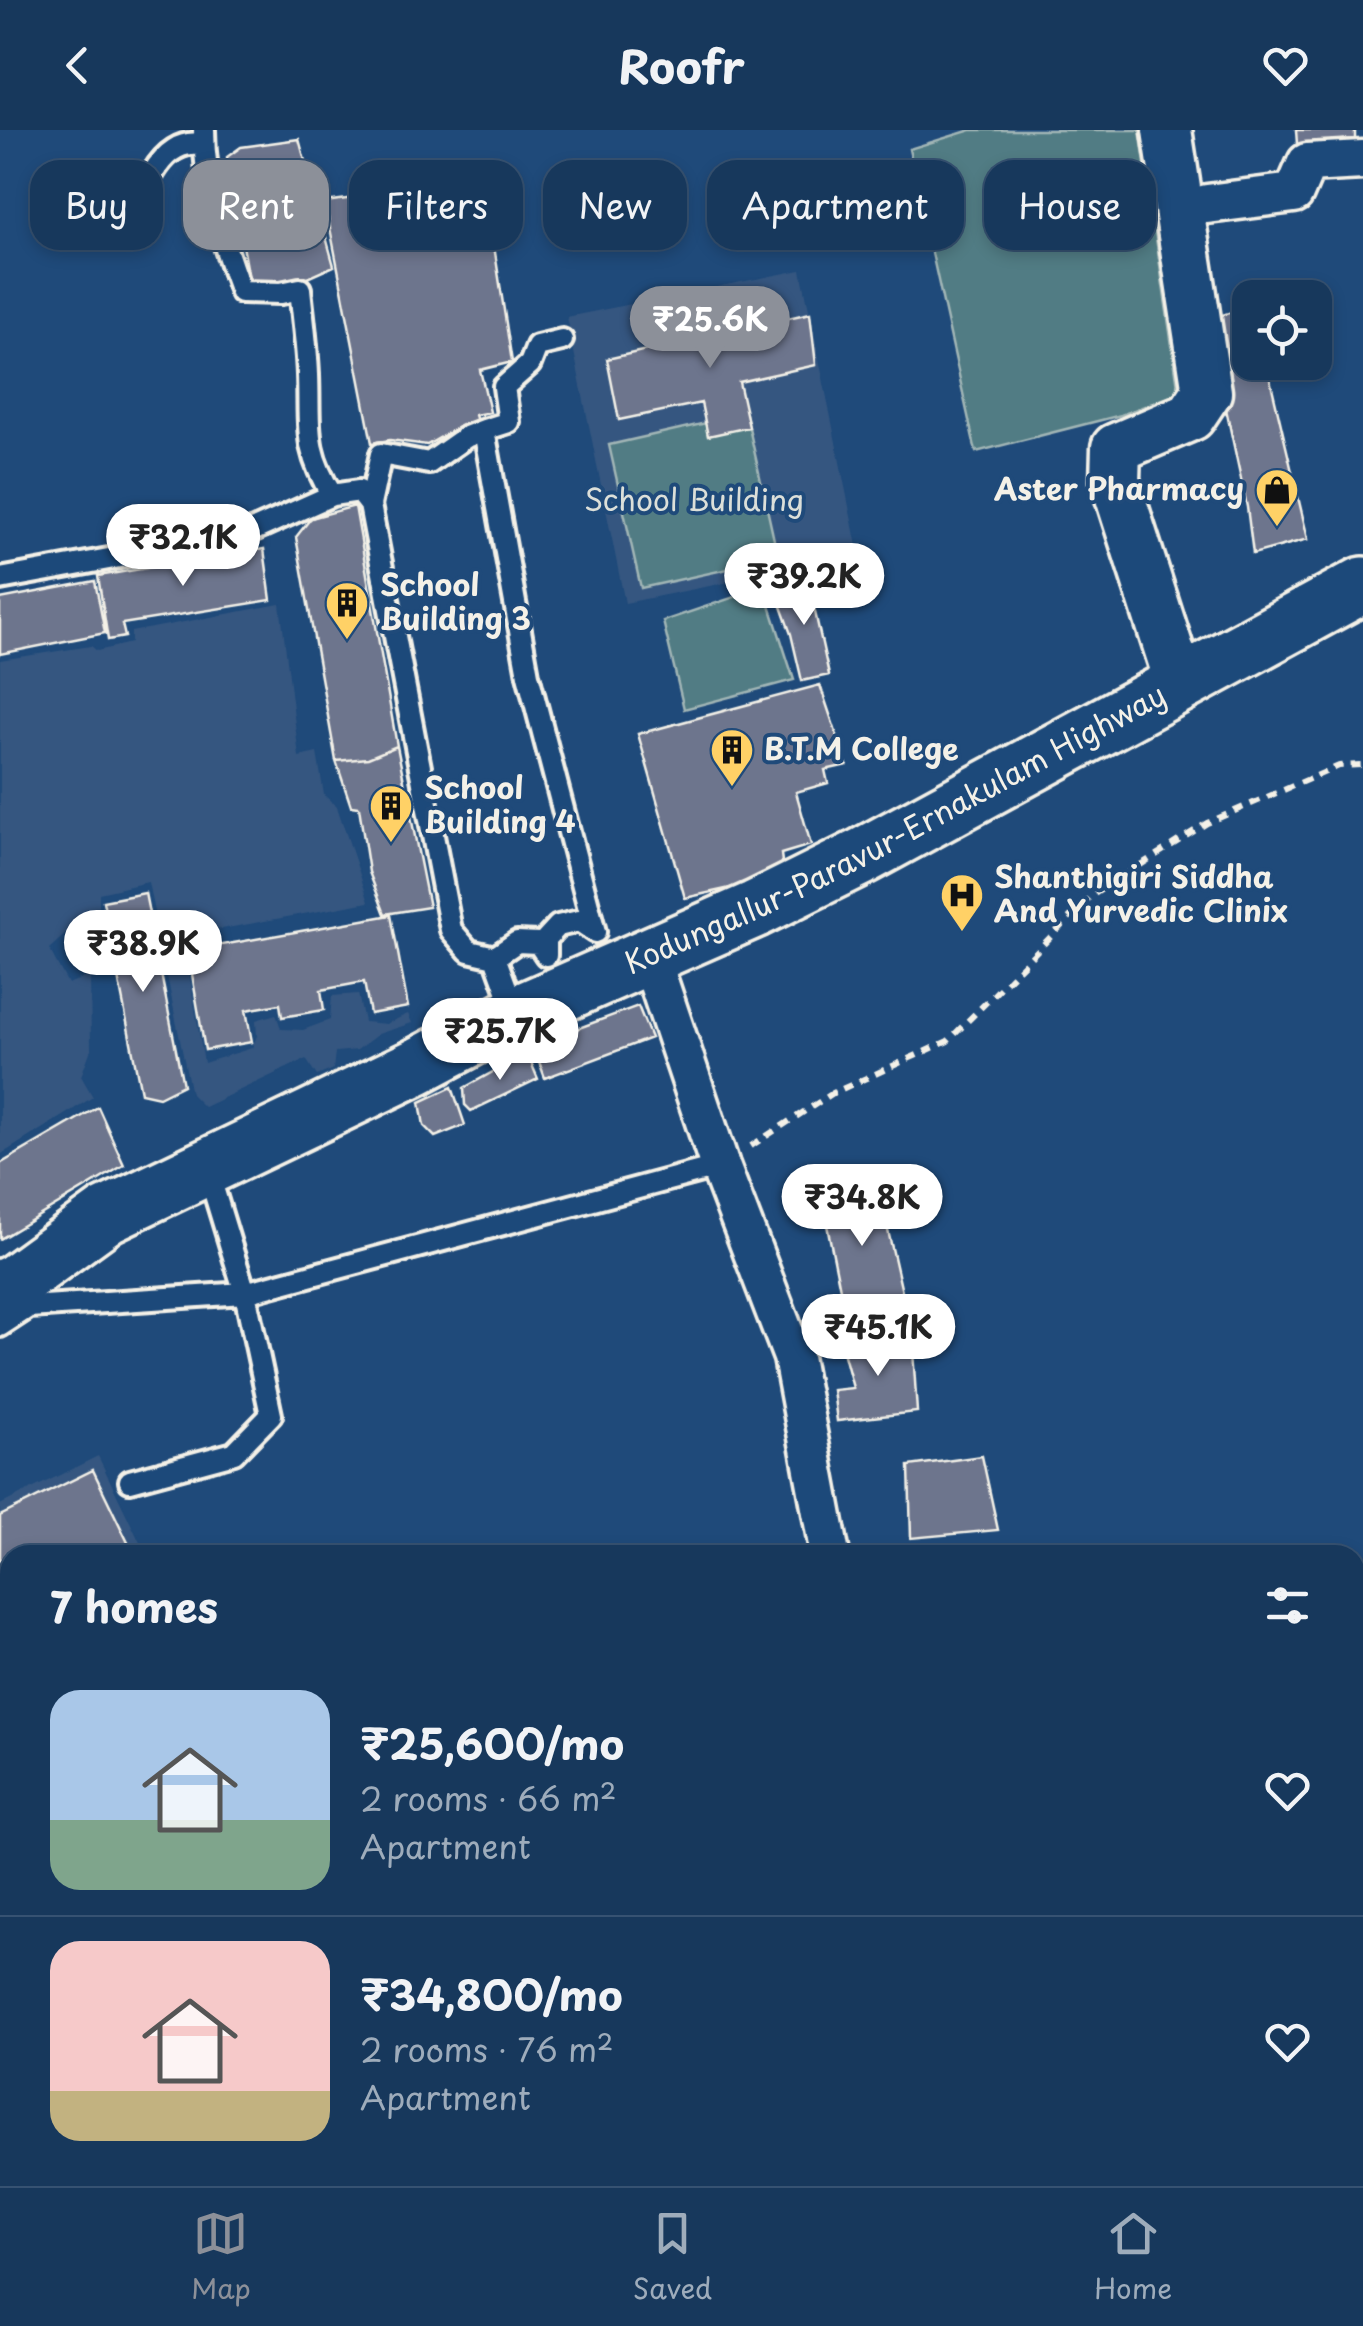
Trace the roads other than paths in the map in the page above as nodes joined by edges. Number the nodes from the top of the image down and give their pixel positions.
1 (1167, 130) edge
2 (204, 137) edge
3 (1363, 160) edge
4 (163, 161) edge
5 (1206, 204) dead end
6 (562, 340) dead end
7 (484, 430) junction
8 (332, 495) junction
9 (370, 505) junction
10 (0, 579) edge
11 (1363, 585) edge
12 (1180, 684) junction
13 (495, 957) junction
14 (580, 970) junction
15 (206, 1166) junction
16 (720, 1166) junction
17 (245, 1293) junction
18 (11, 1301) edge
19 (130, 1481) dead end
20 (828, 1545) edge

1 - 12 street
2 - 4 lane
2 - 8 lane
3 - 5 street
6 - 7 lane
7 - 9 lane
7 - 14 lane
8 - 9 lane
8 - 10 lane
9 - 13 lane
11 - 12 highway, Kodungallur-Paravur-Ernakulam Highway
12 - 14 highway, Kodungallur-Paravur-Ernakulam Highway
13 - 14 lane
13 - 14 lane
14 - 15 highway, Kodungallur-Paravur-Ernakulam Highway
14 - 16 street
15 - 17 lane
15 - 18 highway, Kodungallur-Paravur-Ernakulam Highway
16 - 17 lane
16 - 20 street
17 - 18 lane
17 - 19 lane

